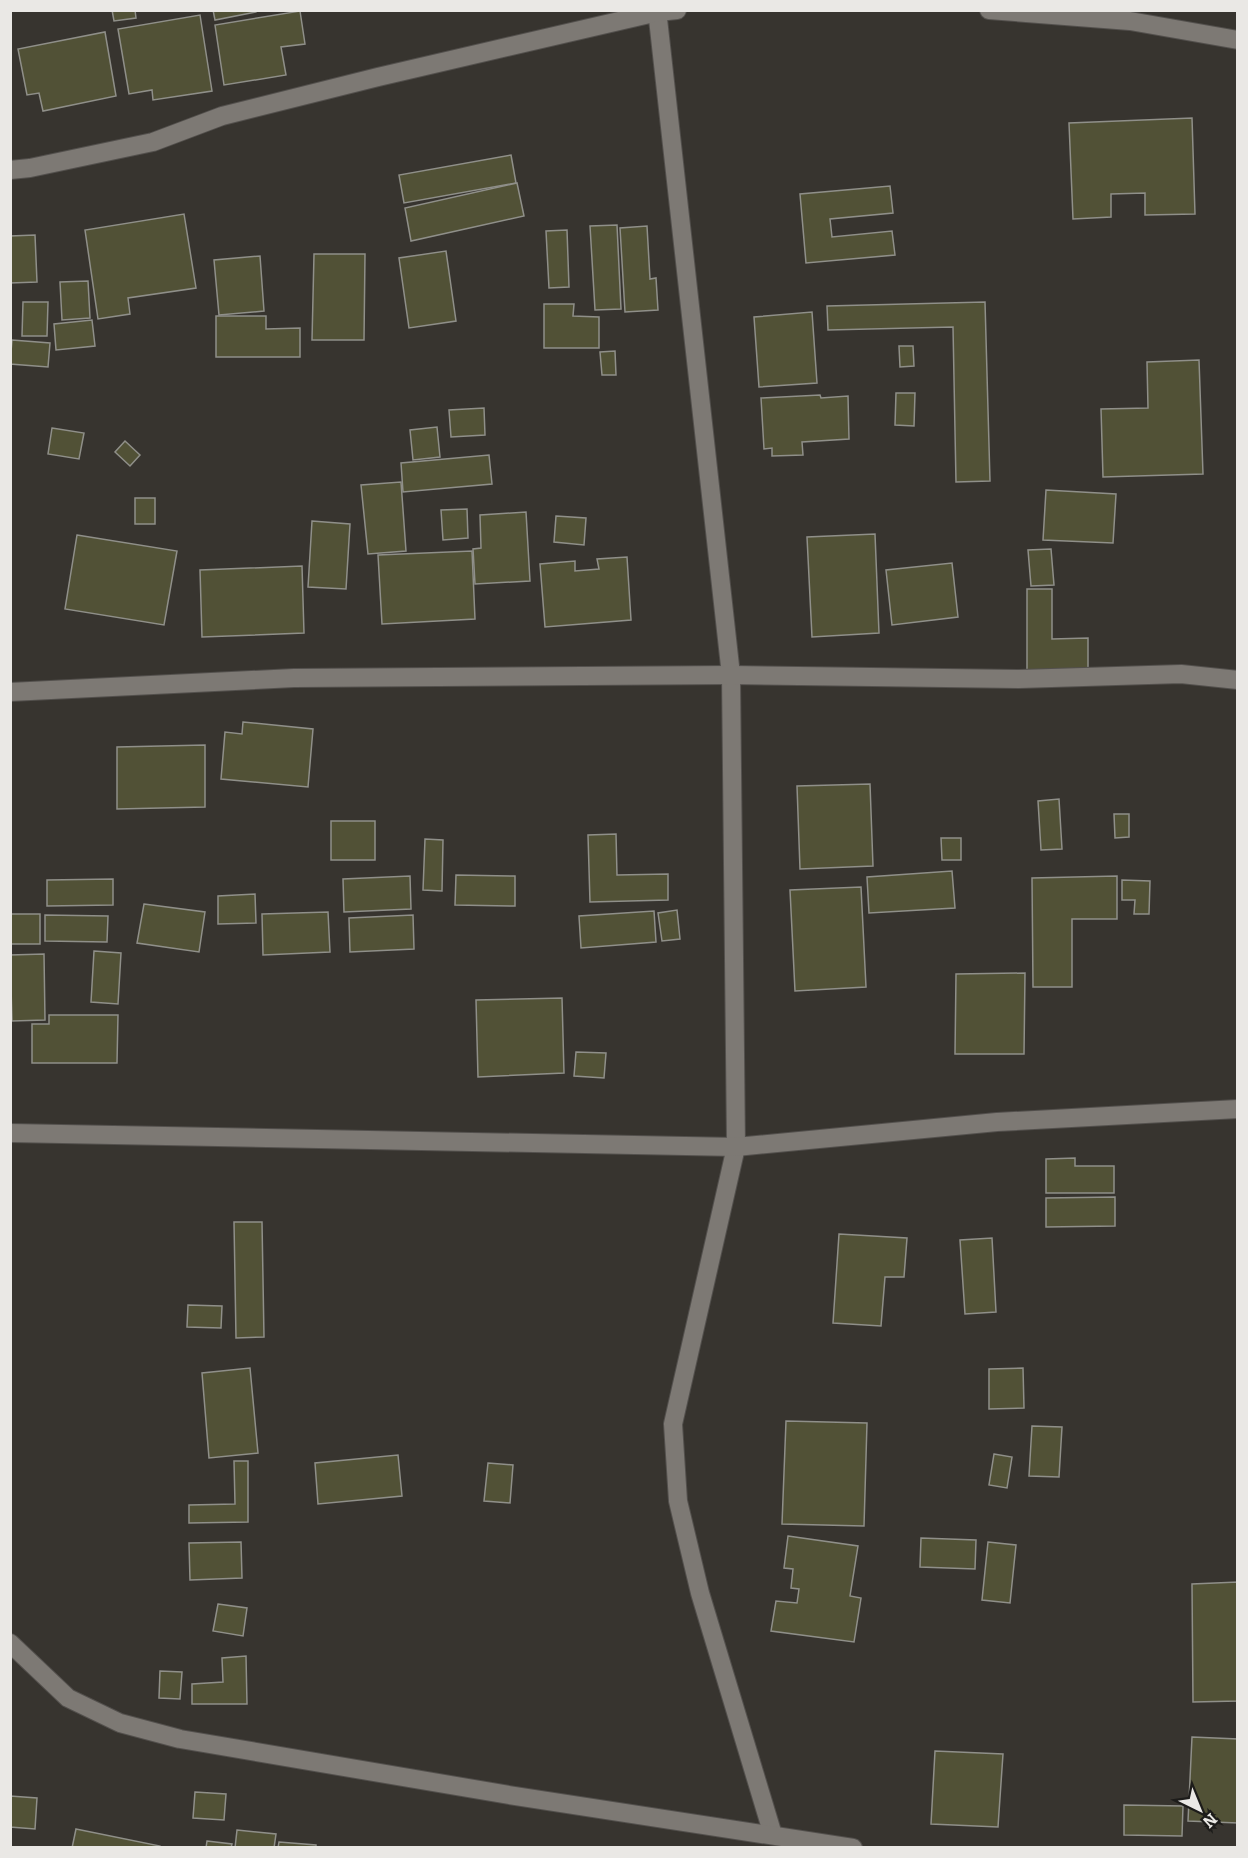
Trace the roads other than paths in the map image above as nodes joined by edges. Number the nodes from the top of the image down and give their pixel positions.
1 (677, 10) edge
2 (989, 10) edge
3 (658, 11) edge
4 (1238, 40) edge
5 (10, 170) edge
6 (731, 675) junction
7 (1238, 680) edge
8 (10, 692) edge
9 (1238, 1109) edge
10 (10, 1133) edge
11 (736, 1147) junction
12 (10, 1643) edge
13 (773, 1835) junction
14 (853, 1848) edge

1 - 3 street
2 - 4 street
3 - 5 street
3 - 6 street
6 - 7 street
6 - 8 street
6 - 11 street
9 - 11 street
10 - 11 street
11 - 13 street
12 - 13 street
13 - 14 street

